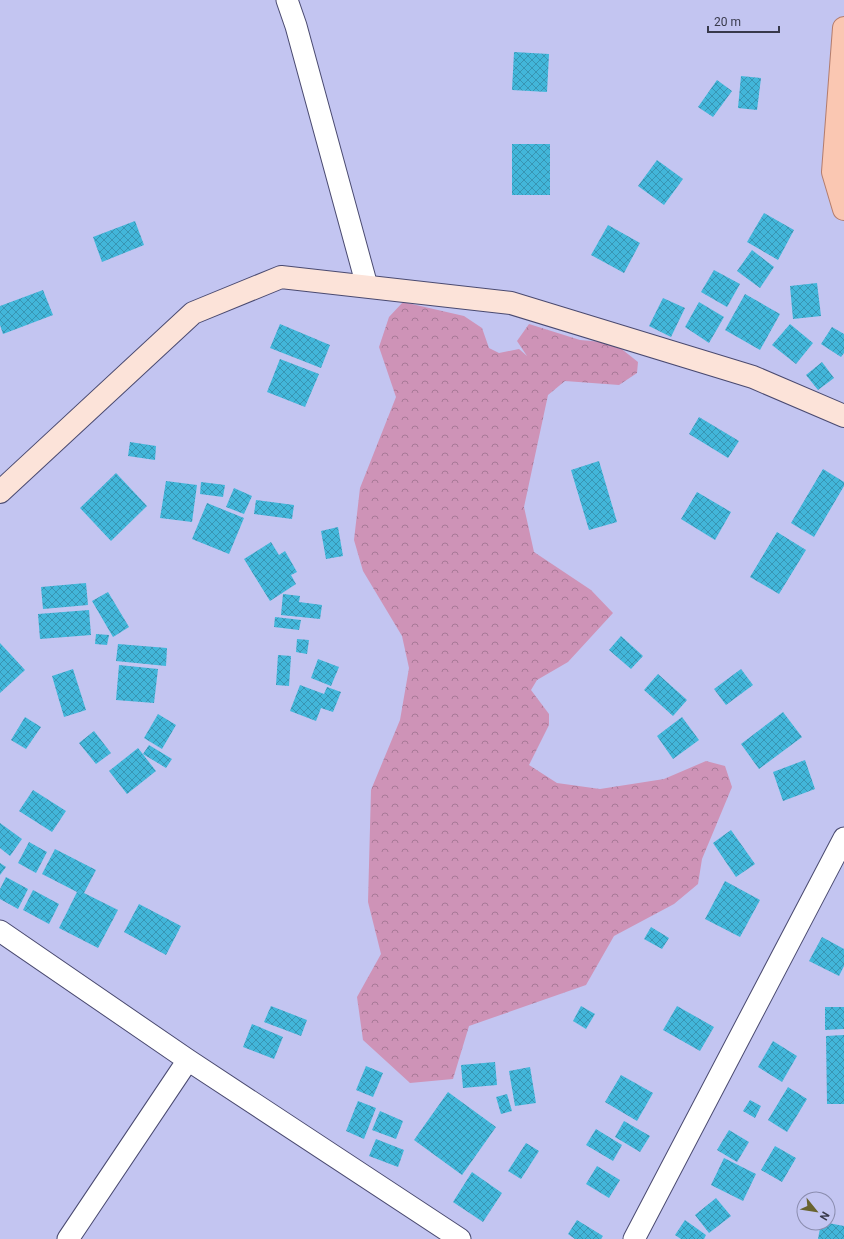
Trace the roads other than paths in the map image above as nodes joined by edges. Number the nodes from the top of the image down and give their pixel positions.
1 (287, 0) edge
2 (844, 28) edge
3 (844, 208) edge
4 (367, 286) junction
5 (844, 416) edge
6 (0, 492) edge
7 (844, 838) edge
8 (0, 931) edge
9 (188, 1060) junction
10 (68, 1239) edge
11 (460, 1239) edge
12 (634, 1239) edge

1 - 4 street
2 - 3 main road
4 - 5 street
4 - 6 street
7 - 12 street
8 - 9 street
9 - 10 street
9 - 11 street

